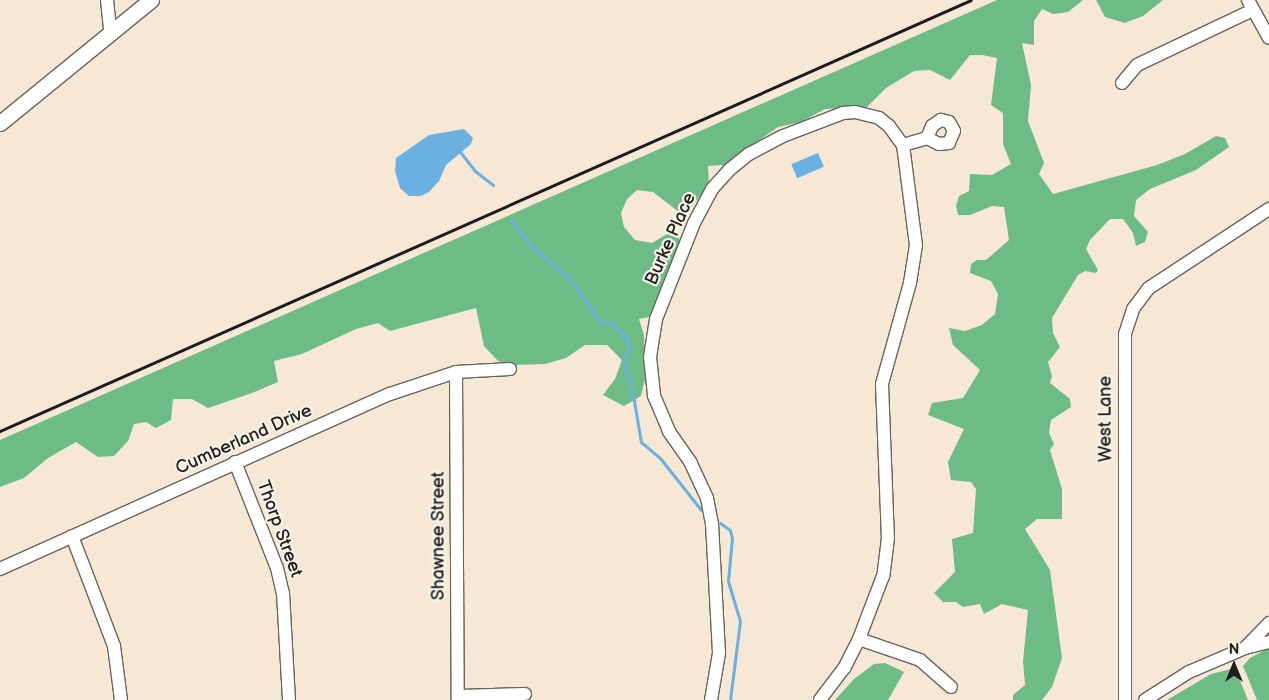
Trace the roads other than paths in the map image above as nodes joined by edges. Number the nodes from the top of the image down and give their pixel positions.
1 (107, 0) edge
2 (151, 0) edge
3 (1250, 5) edge
4 (110, 30) junction
5 (1269, 38) edge
6 (1122, 84) dead end
7 (0, 123) edge
8 (927, 138) dead end
9 (903, 145) junction
10 (1269, 209) edge
11 (510, 369) dead end
12 (456, 372) junction
13 (236, 462) junction
14 (72, 536) junction
15 (0, 569) edge
16 (1269, 623) edge
17 (860, 639) junction
18 (1269, 642) edge
19 (1245, 648) junction
20 (951, 687) dead end
21 (525, 694) dead end
22 (458, 698) edge
23 (121, 700) edge
24 (289, 700) edge
25 (711, 700) edge
26 (820, 700) edge
27 (1126, 700) edge
28 (1145, 700) edge

1 - 4 street
2 - 4 main road
3 - 5 street
3 - 6 street
4 - 7 main road
8 - 9 street
9 - 17 street, Burke Place
9 - 25 street, Burke Place
10 - 27 street, West Lane
11 - 12 street, Cumberland Drive
12 - 13 street, Cumberland Drive
12 - 22 street, Shawnee Street
13 - 14 street, Cumberland Drive
13 - 24 street, Thorp Street
14 - 15 street, Cumberland Drive
14 - 23 street
16 - 19 street
17 - 20 street
17 - 26 street, Burke Place
18 - 19 street
19 - 28 street
21 - 22 street

